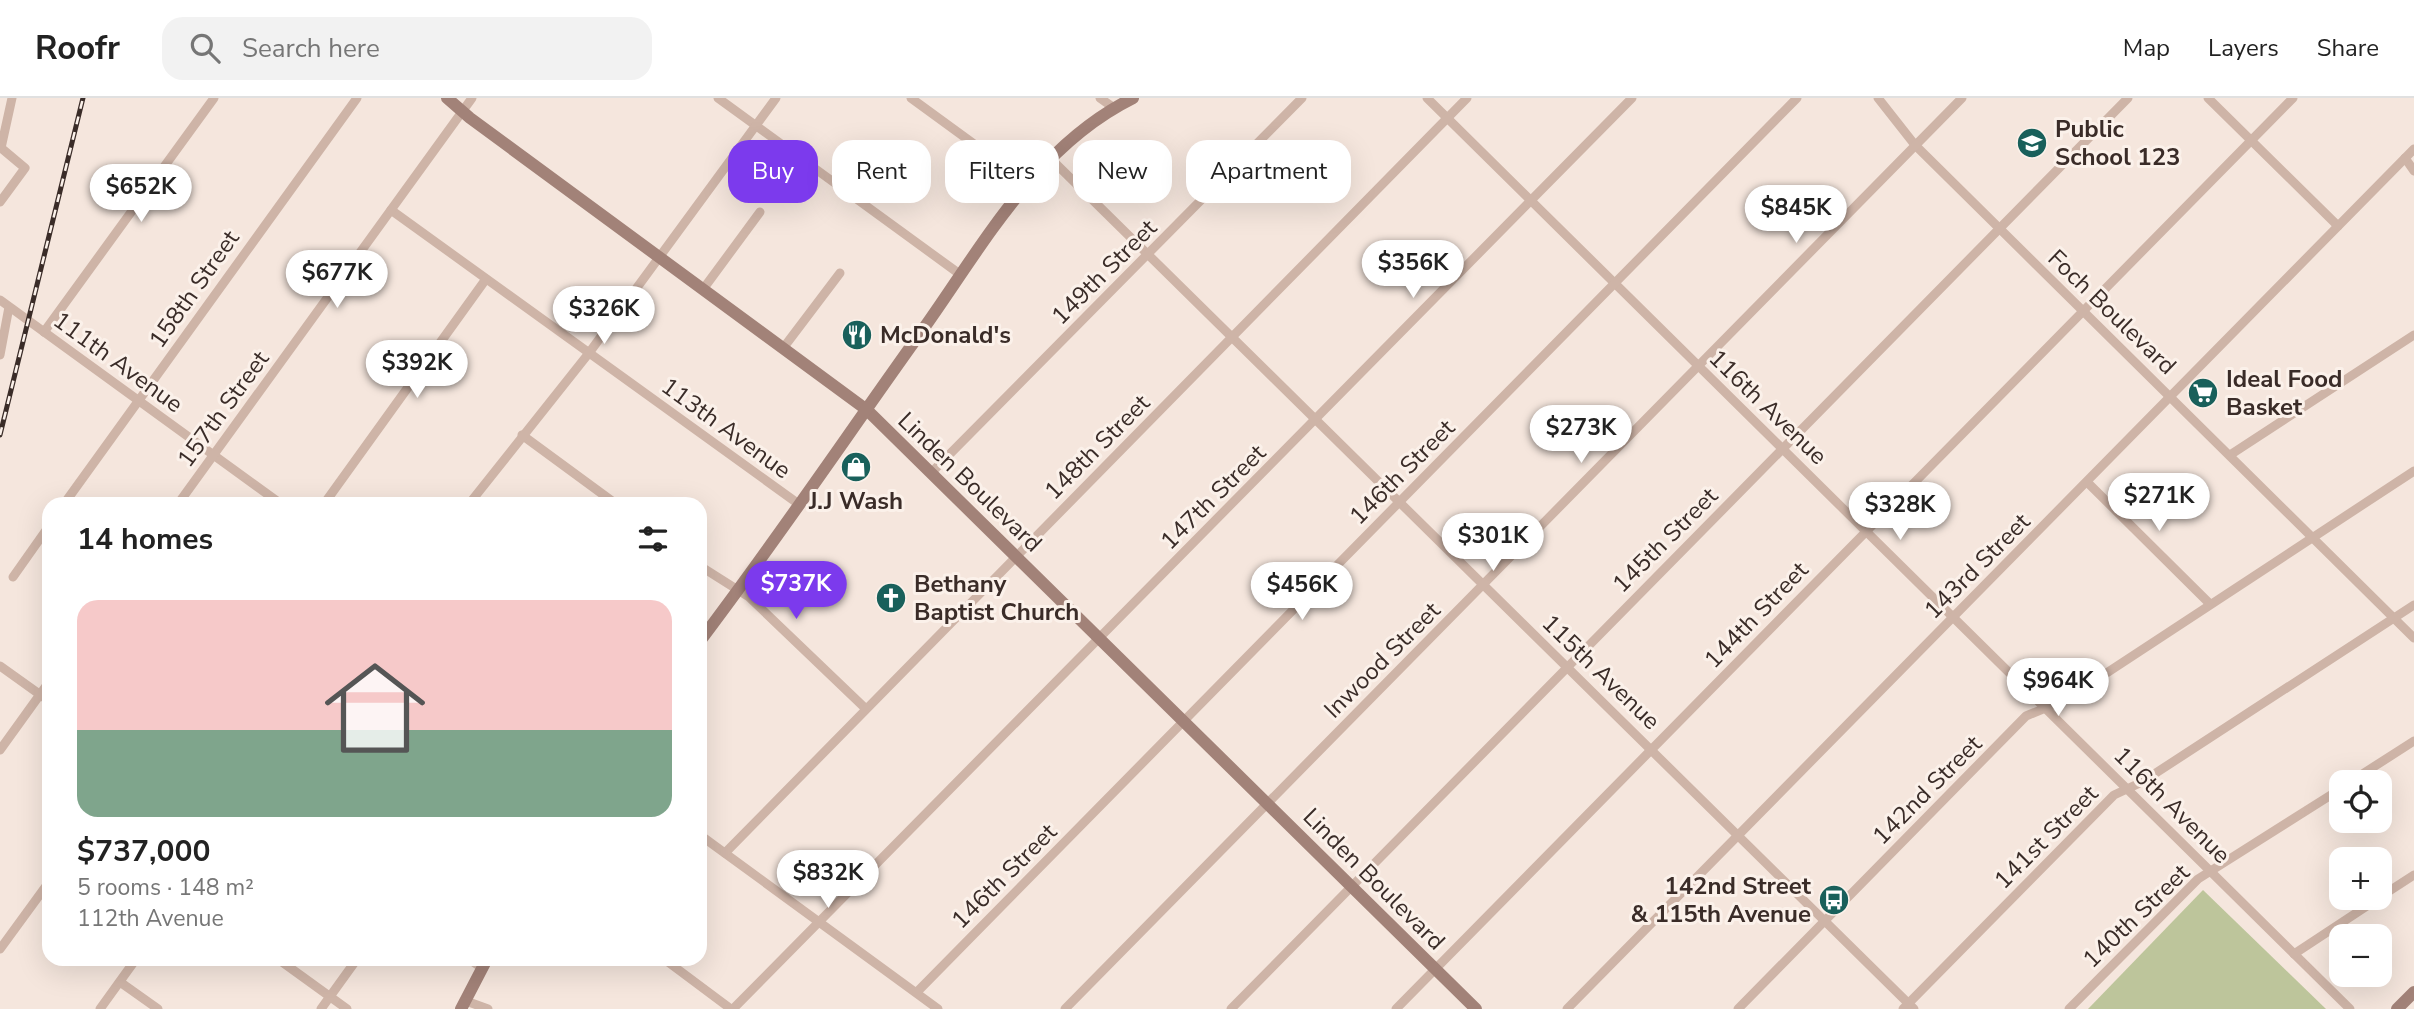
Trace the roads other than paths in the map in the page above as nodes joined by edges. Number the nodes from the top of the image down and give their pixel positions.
1 (12, 98) edge
2 (214, 98) edge
3 (357, 98) edge
4 (447, 98) edge
5 (472, 98) edge
6 (718, 98) edge
7 (776, 98) edge
8 (911, 98) edge
9 (1100, 98) edge
10 (1133, 98) edge
11 (1302, 98) edge
12 (1427, 98) edge
13 (1467, 98) edge
14 (1633, 98) edge
15 (1797, 98) edge
16 (1878, 98) edge
17 (1962, 98) edge
18 (2127, 98) edge
19 (2208, 98) edge
20 (2293, 98) edge
21 (1114, 108) junction
22 (462, 112) junction
23 (1448, 118) junction
24 (756, 126) junction
25 (968, 140) edge
26 (2251, 141) junction
27 (1915, 145) junction
28 (1, 148) edge
29 (2414, 149) edge
30 (1059, 152) edge
31 (2405, 158) junction
32 (1059, 168) edge
33 (2414, 171) edge
34 (1532, 200) junction
35 (0, 202) edge
36 (1011, 203) edge
37 (391, 210) junction
38 (760, 212) dead end
39 (2338, 226) junction
40 (1999, 229) junction
41 (1148, 254) junction
42 (660, 257) junction
43 (840, 272) dead end
44 (961, 275) junction
45 (486, 279) junction
46 (1615, 283) junction
47 (704, 288) junction
48 (0, 300) edge
49 (9, 307) junction
50 (2083, 312) junction
51 (44, 332) junction
52 (2414, 335) edge
53 (1232, 337) junction
54 (784, 346) junction
55 (589, 353) junction
56 (0, 355) edge
57 (1699, 366) junction
58 (2171, 398) junction
59 (138, 400) junction
60 (867, 410) junction
61 (1316, 419) junction
62 (522, 435) junction
63 (1783, 448) junction
64 (214, 455) junction
65 (2230, 455) junction
66 (2414, 471) edge
67 (932, 472) junction
68 (2087, 482) junction
69 (69, 497) edge
70 (183, 497) edge
71 (271, 497) edge
72 (329, 497) edge
73 (474, 497) edge
74 (606, 497) edge
75 (1399, 502) junction
76 (800, 505) junction
77 (1866, 529) junction
78 (42, 536) edge
79 (2312, 538) junction
80 (1016, 556) junction
81 (707, 571) edge
82 (13, 577) dead end
83 (1483, 584) junction
84 (739, 590) junction
85 (2210, 604) junction
86 (2414, 605) edge
87 (1954, 616) junction
88 (2394, 618) junction
89 (707, 632) edge
90 (2414, 638) edge
91 (1100, 639) junction
92 (0, 666) edge
93 (1568, 667) junction
94 (42, 692) edge
95 (40, 695) junction
96 (2047, 706) junction
97 (866, 709) junction
98 (1184, 721) junction
99 (2414, 741) edge
100 (1652, 749) junction
101 (0, 750) edge
102 (2369, 770) edge
103 (2128, 789) junction
104 (2329, 796) edge
105 (1268, 804) junction
106 (1739, 835) junction
107 (707, 840) edge
108 (725, 853) junction
109 (2211, 872) junction
110 (2414, 875) edge
111 (1352, 886) junction
112 (2392, 890) edge
113 (42, 892) edge
114 (2362, 910) edge
115 (1825, 921) junction
116 (821, 923) junction
117 (0, 949) edge
118 (2294, 954) junction
119 (131, 966) edge
120 (288, 966) edge
121 (352, 966) edge
122 (484, 966) edge
123 (674, 966) edge
124 (1435, 969) junction
125 (120, 982) junction
126 (917, 992) junction
127 (2414, 992) edge
128 (330, 996) junction
129 (463, 1005) edge
130 (1908, 1007) edge
131 (100, 1009) edge
132 (158, 1009) edge
133 (321, 1009) edge
134 (348, 1009) edge
135 (488, 1009) edge
136 (732, 1009) edge
137 (938, 1009) edge
138 (1065, 1009) edge
139 (1231, 1009) edge
140 (1396, 1009) edge
141 (1476, 1009) edge
142 (1567, 1009) edge
143 (1738, 1009) edge
144 (2069, 1009) edge
145 (2350, 1009) edge
146 (2397, 1009) edge

1 - 28 street
2 - 51 street
3 - 59 street, 158th Street
4 - 22 main road, Linden Boulevard
5 - 22 street, 157th Street
6 - 24 street
7 - 24 street
8 - 25 street
9 - 21 street
10 - 21 main road
11 - 41 street, 149th Street
12 - 23 street, 116th Avenue
13 - 23 street, 148th Street
14 - 34 street, 147th Street
15 - 46 street, 146th Street
16 - 27 street, Foch Boulevard
17 - 27 street, Inwood Street
18 - 40 street, 145th Street
19 - 26 street
20 - 26 street, 144th Street
21 - 30 main road
22 - 37 street, 157th Street
22 - 42 main road, Linden Boulevard
23 - 34 street, 116th Avenue
23 - 53 street, 148th Street
24 - 42 street
24 - 44 street
26 - 39 street
26 - 50 street, 144th Street
27 - 40 street, Foch Boulevard
27 - 57 street, Inwood Street
28 - 35 street
29 - 31 street, 143rd Street
31 - 33 street
31 - 39 street, 143rd Street
32 - 41 street, 115th Avenue
34 - 46 street, 116th Avenue
34 - 61 street, 147th Street
36 - 44 main road
37 - 45 street, 113th Avenue
37 - 64 street, 157th Street
38 - 47 street
39 - 58 street, 143rd Street
40 - 50 street, Foch Boulevard
40 - 63 street, 145th Street
41 - 53 street, 115th Avenue
41 - 67 street, 149th Street
42 - 47 main road, Linden Boulevard
42 - 55 street
43 - 54 street
44 - 60 main road
45 - 55 street, 113th Avenue
45 - 72 street
46 - 57 street, 116th Avenue
46 - 75 street, 146th Street
47 - 54 main road, Linden Boulevard
48 - 49 street, 111th Avenue
49 - 51 street, 111th Avenue
49 - 56 street
50 - 58 street, Foch Boulevard
50 - 77 street, 144th Street
51 - 59 street, 111th Avenue
52 - 65 street
53 - 61 street, 115th Avenue
53 - 80 street, 148th Street
54 - 60 main road, Linden Boulevard
55 - 62 street
55 - 76 street, 113th Avenue
57 - 63 street, 116th Avenue
57 - 83 street, Inwood Street
58 - 65 street, Foch Boulevard
58 - 68 street, 143rd Street
59 - 64 street, 111th Avenue
59 - 69 street, 158th Street
60 - 67 main road, Linden Boulevard
60 - 76 main road
61 - 75 street, 115th Avenue
61 - 91 street, 147th Street
62 - 73 street
62 - 74 street
63 - 77 street, 116th Avenue
63 - 93 street, 145th Street
64 - 70 street, 157th Street
64 - 71 street, 111th Avenue
65 - 79 street, Foch Boulevard
66 - 79 street, 142nd Street
67 - 80 main road, Linden Boulevard
68 - 85 street
68 - 87 street, 143rd Street
75 - 83 street, 115th Avenue
75 - 98 street, 146th Street
76 - 84 main road
77 - 87 street, 116th Avenue
77 - 100 street, 144th Street
78 - 82 street
79 - 85 street, 142nd Street
79 - 88 street, Foch Boulevard
80 - 91 main road, Linden Boulevard
80 - 97 street, 148th Street
81 - 84 street
83 - 93 street, 115th Avenue
83 - 105 street, Inwood Street
84 - 89 main road
84 - 97 street
85 - 96 street, 142nd Street
86 - 88 street, 141st Street
87 - 96 street, 116th Avenue
87 - 106 street, 143rd Street
88 - 90 street, Foch Boulevard
88 - 103 street, 141st Street
91 - 98 main road, Linden Boulevard
91 - 116 street, 147th Street
92 - 95 street
93 - 100 street, 115th Avenue
93 - 111 street, 145th Street
94 - 95 street
95 - 101 street
96 - 103 street, 116th Avenue
96 - 115 street, 142nd Street
97 - 108 street, 148th Street
98 - 105 main road, Linden Boulevard
98 - 126 street, 146th Street
99 - 102 street
100 - 106 street, 115th Avenue
100 - 124 street, 144th Street
103 - 109 street, 116th Avenue
103 - 130 street, 141st Street
104 - 109 street, 140th Street
105 - 111 main road, Linden Boulevard
105 - 138 street, Inwood Street
106 - 115 street, 115th Avenue
106 - 142 street, 143rd Street
107 - 108 street
108 - 116 street
109 - 118 street, 116th Avenue
109 - 144 street, 140th Street
110 - 112 street
111 - 124 main road, Linden Boulevard
111 - 139 street, 145th Street
113 - 117 street
114 - 118 street
115 - 130 street, 115th Avenue
115 - 143 street, 142nd Street
116 - 126 street
116 - 136 street, 147th Street
118 - 145 street, 116th Avenue
119 - 125 street
120 - 128 street
121 - 128 street
122 - 129 main road
123 - 136 street
124 - 140 street, 144th Street
124 - 141 main road, Linden Boulevard
125 - 131 street
125 - 132 street
126 - 137 street
127 - 146 main road
128 - 133 street
128 - 134 street
129 - 135 street

